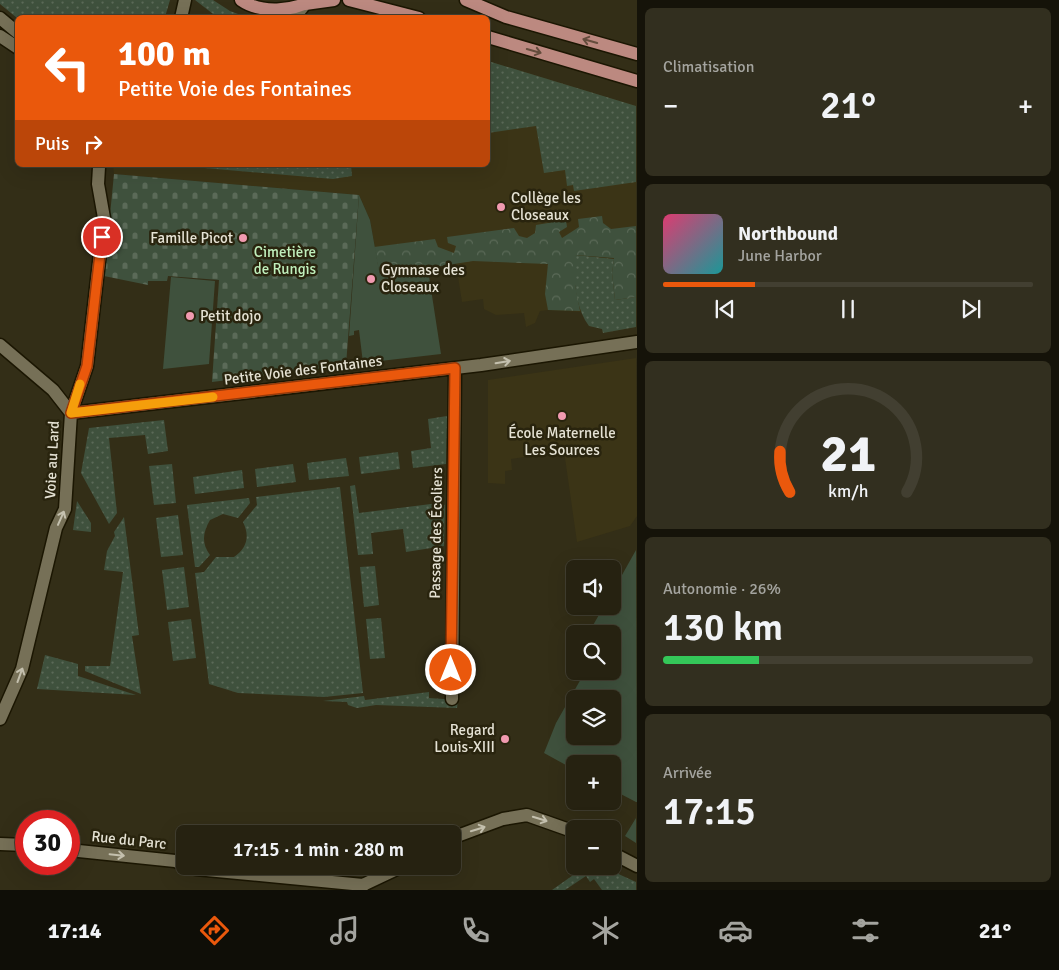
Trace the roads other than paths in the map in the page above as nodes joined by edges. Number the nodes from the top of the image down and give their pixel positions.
1 (185, 0) edge
2 (241, 0) edge
3 (334, 0) edge
4 (349, 0) edge
5 (466, 0) edge
6 (309, 2) edge
7 (182, 15) edge
8 (297, 15) edge
9 (408, 15) edge
10 (0, 18) edge
11 (15, 30) edge
12 (0, 36) edge
13 (490, 38) edge
14 (15, 46) edge
15 (636, 54) edge
16 (636, 81) edge
17 (99, 167) dead end
18 (636, 342) edge
19 (0, 345) edge
20 (455, 368) junction
21 (71, 413) junction
22 (452, 699) dead end
23 (0, 720) edge
24 (566, 829) edge
25 (461, 835) edge
26 (0, 844) edge
27 (15, 845) edge
28 (80, 851) edge
29 (621, 858) edge
30 (176, 861) edge
31 (636, 866) edge
32 (248, 875) edge
33 (386, 875) edge
34 (362, 888) edge

1 - 7 street
2 - 6 main road
3 - 6 main road
4 - 9 main road
15 -> 5 main road
6 - 8 street
10 - 11 street
12 - 14 street
13 -> 16 main road
17 - 21 street, Voie au Lard
20 -> 18 street, Petite Voie des Fontaines
19 - 21 street
20 - 21 street, Petite Voie des Fontaines
20 - 22 street, Passage des Écoliers
23 -> 21 street, Voie au Lard
25 -> 24 street
26 - 27 street
28 -> 30 street, Rue du Parc
29 - 31 street
32 - 34 street
33 - 34 street

